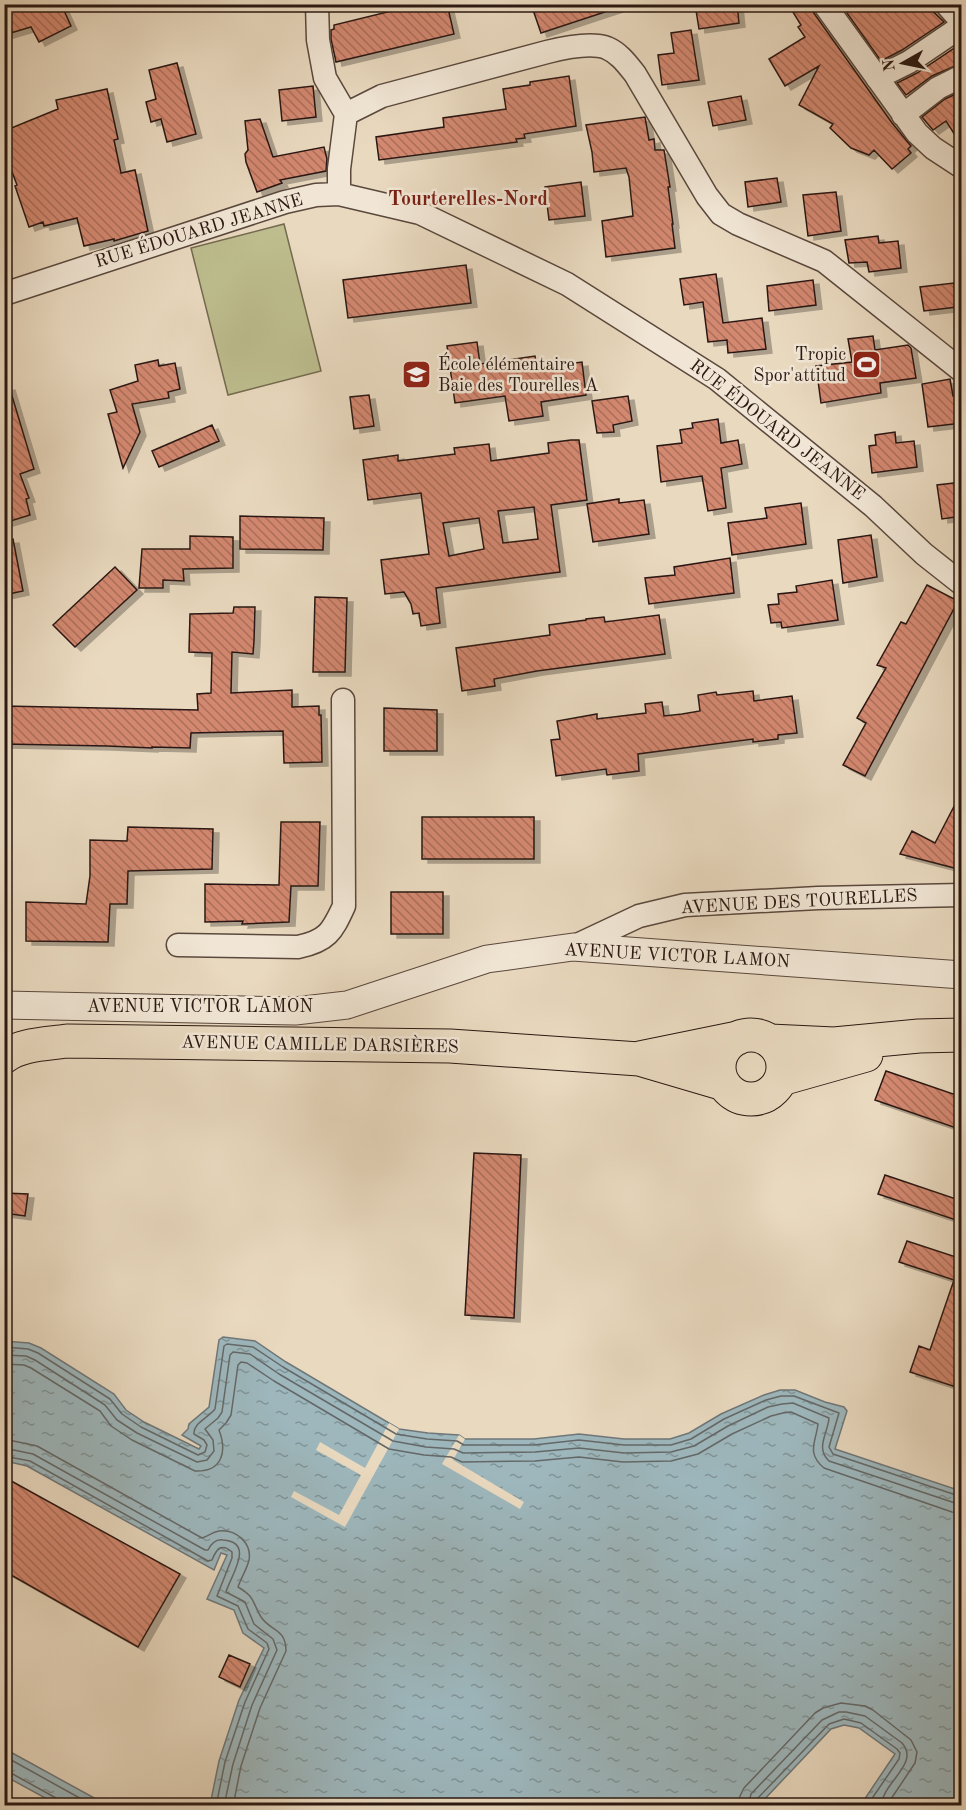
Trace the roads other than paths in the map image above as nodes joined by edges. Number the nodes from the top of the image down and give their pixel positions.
1 (317, 4) edge
2 (824, 4) edge
3 (946, 4) edge
4 (962, 22) edge
5 (962, 26) edge
6 (962, 76) edge
7 (877, 78) junction
8 (346, 114) junction
9 (903, 115) junction
10 (962, 167) edge
11 (339, 194) junction
12 (4, 294) edge
13 (962, 371) edge
14 (962, 584) edge
15 (342, 700) dead end
16 (962, 895) edge
17 (178, 945) dead end
18 (573, 947) junction
19 (962, 975) edge
20 (4, 1005) edge
21 (962, 1035) edge
22 (738, 1038) junction
23 (770, 1041) junction
24 (962, 1046) edge
25 (4, 1057) edge
26 (639, 1059) junction
27 (781, 1079) junction
28 (724, 1083) junction

1 - 8 street
2 - 7 street
3 - 4 street
5 - 7 street
6 - 9 street
7 - 9 street
8 - 11 street
8 - 13 street
9 - 10 street
11 - 12 street, RUE ÉDOUARD JEANNE
11 - 14 street, RUE ÉDOUARD JEANNE
15 - 17 street
16 - 18 street, AVENUE DES TOURELLES
18 - 19 street, AVENUE VICTOR LAMON
18 - 20 street, AVENUE VICTOR LAMON
21 - 23 main road
22 - 23 main road
22 - 26 main road, AVENUE CAMILLE DARSIÈRES
22 - 28 main road
23 - 27 main road
24 - 27 main road
25 - 26 main road, AVENUE CAMILLE DARSIÈRES
26 - 28 main road, AVENUE CAMILLE DARSIÈRES
27 - 28 main road

